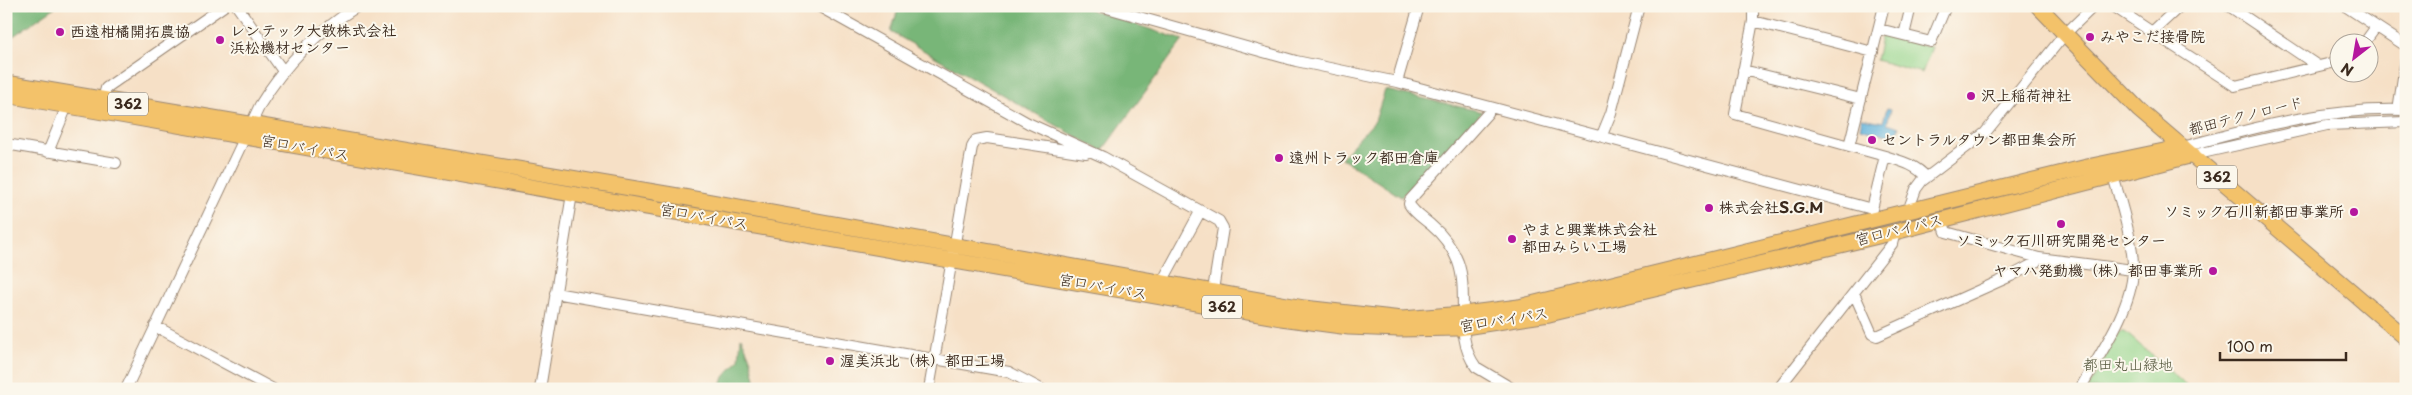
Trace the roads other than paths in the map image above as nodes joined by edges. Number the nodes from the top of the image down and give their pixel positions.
1 (224, 6) edge
2 (237, 6) edge
3 (358, 6) edge
4 (818, 6) edge
5 (1100, 6) edge
6 (1419, 6) edge
7 (1639, 6) edge
8 (1753, 6) edge
9 (1884, 6) edge
10 (1911, 6) edge
11 (1946, 6) edge
12 (2038, 6) edge
13 (2094, 6) edge
14 (2114, 6) edge
15 (2180, 6) edge
16 (2229, 6) edge
17 (2345, 6) edge
18 (2357, 9) edge
19 (1754, 21) junction
20 (2376, 27) junction
21 (1879, 29) junction
22 (2152, 32) junction
23 (2372, 32) edge
24 (2064, 35) junction
25 (1904, 36) junction
26 (2406, 46) edge
27 (1873, 52) junction
28 (2406, 58) edge
29 (2330, 63) edge
30 (2318, 66) junction
31 (1743, 70) junction
32 (283, 71) junction
33 (1397, 82) junction
34 (6, 83) edge
35 (6, 95) edge
36 (103, 99) junction
37 (1861, 99) junction
38 (67, 106) junction
39 (1490, 107) junction
40 (2402, 110) edge
41 (2406, 122) edge
42 (247, 130) junction
43 (1602, 136) junction
44 (6, 144) edge
45 (1849, 146) junction
46 (2188, 151) junction
47 (48, 152) junction
48 (1099, 155) junction
49 (1885, 156) junction
50 (116, 164) dead end
51 (2113, 176) junction
52 (1926, 177) junction
53 (572, 194) junction
54 (1908, 211) junction
55 (1200, 212) junction
56 (1942, 220) junction
57 (1894, 232) junction
58 (954, 253) junction
59 (2040, 258) junction
60 (2134, 270) junction
61 (1162, 282) junction
62 (1213, 290) junction
63 (555, 293) junction
64 (1854, 293) junction
65 (1463, 321) junction
66 (155, 326) junction
67 (2406, 338) edge
68 (934, 359) junction
69 (126, 389) edge
70 (273, 389) edge
71 (540, 389) edge
72 (929, 389) edge
73 (1041, 389) edge
74 (1513, 389) edge
75 (1778, 389) edge
76 (2080, 389) edge

1 - 36 street
2 - 32 street
3 - 32 street
4 - 48 street
5 - 33 street
6 - 33 street
7 - 43 street
8 - 19 street
9 - 21 street
10 - 25 street
11 - 25 street
12 - 24 highway, 362
13 - 24 street
14 - 22 street
15 - 22 street
16 - 30 street
17 - 18 street
18 - 20 street
19 - 27 street
19 - 31 street
20 - 23 street
20 - 26 street
21 - 25 street
21 - 27 street
22 - 30 street
24 - 46 highway, 362
24 - 52 street
27 - 37 street
28 - 40 street
29 - 30 street
31 - 37 street
31 - 45 street
32 - 42 street
33 - 39 street
34 - 36 highway, 宮口バイパス / 362
35 - 38 highway, 宮口バイパス / 362
36 - 42 highway, 宮口バイパス / 362
37 - 45 street
38 - 42 highway, 宮口バイパス / 362
38 - 47 street
39 - 43 street
39 - 65 street
40 - 46 street, 都田テクノロード
41 - 46 street, 都田テクノロード
42 - 53 highway, 宮口バイパス / 362
42 - 58 highway, 宮口バイパス / 362
42 - 66 street
43 - 49 street
44 - 47 street
45 - 49 street
46 - 51 highway, 宮口バイパス / 362
46 - 54 highway, 宮口バイパス / 362
46 - 67 highway, 362
47 - 50 street
48 - 55 street
48 - 58 street
49 - 52 street
51 - 56 highway, 宮口バイパス / 362
51 - 60 street
52 - 54 street
53 - 58 highway, 宮口バイパス / 362
53 - 63 street
54 - 65 highway, 宮口バイパス / 362
55 - 61 street
55 - 62 street
56 - 57 highway, 宮口バイパス / 362
56 - 59 street
57 - 64 street
57 - 65 highway, 宮口バイパス / 362
58 - 61 highway, 宮口バイパス / 362
58 - 65 highway, 宮口バイパス / 362
58 - 68 street
59 - 60 street
59 - 64 street
60 - 76 street
61 - 62 highway, 宮口バイパス / 362
62 - 65 highway, 宮口バイパス / 362
63 - 68 street
63 - 71 street
64 - 75 street
65 - 74 street
66 - 69 street
66 - 70 street
68 - 72 street
68 - 73 street

